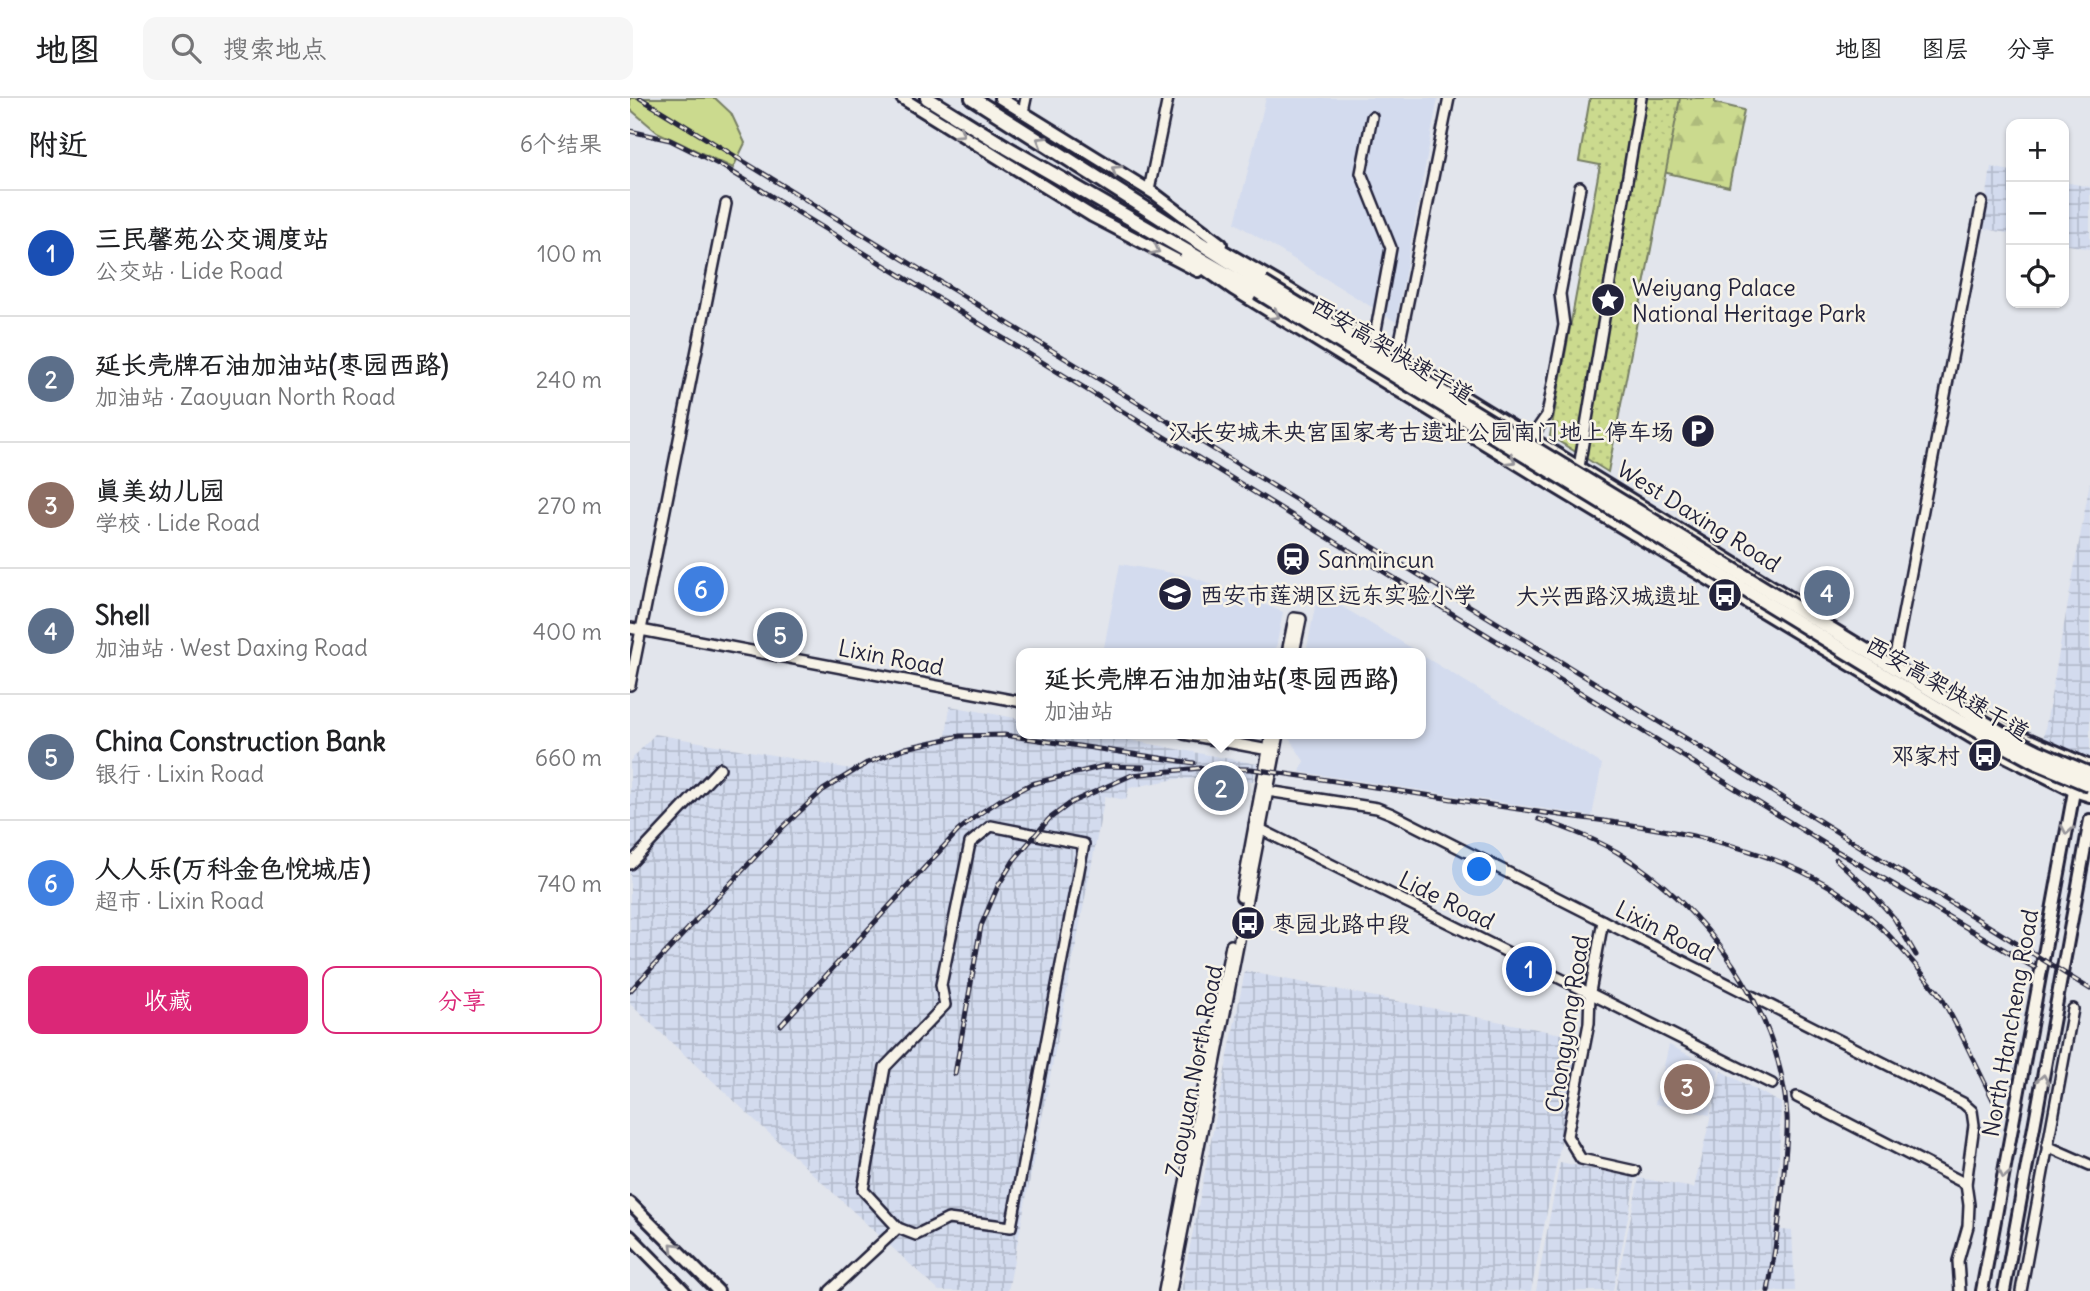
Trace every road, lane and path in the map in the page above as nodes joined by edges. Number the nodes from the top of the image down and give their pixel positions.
1 (902, 98) edge
2 (927, 98) edge
3 (972, 98) edge
4 (1000, 98) edge
5 (1026, 98) edge
6 (1168, 98) edge
7 (1449, 98) edge
8 (1641, 98) edge
9 (1023, 112) junction
10 (1372, 117) dead end
11 (1580, 187) dead end
12 (1149, 190) junction
13 (1982, 202) dead end
14 (726, 204) dead end
15 (1145, 208) junction
16 (1138, 222) junction
17 (1251, 267) junction
18 (1261, 287) junction
19 (1233, 289) junction
20 (1374, 341) junction
21 (1397, 356) junction
22 (1531, 438) junction
23 (1579, 467) junction
24 (635, 629) edge
25 (1288, 648) edge
26 (1295, 648) edge
27 (1894, 661) junction
28 (630, 685) edge
29 (1016, 701) edge
30 (1210, 739) edge
31 (1271, 739) edge
32 (1277, 739) edge
33 (1272, 751) junction
34 (2085, 765) edge
35 (720, 768) dead end
36 (2090, 774) edge
37 (2090, 785) edge
38 (1265, 790) junction
39 (2074, 791) junction
40 (2090, 796) edge
41 (2090, 820) edge
42 (1257, 828) junction
43 (630, 864) edge
44 (1603, 921) junction
45 (1590, 992) junction
46 (2073, 1009) dead end
47 (1772, 1084) dead end
48 (1797, 1097) dead end
49 (2047, 1146) junction
50 (2090, 1166) edge
51 (1634, 1171) dead end
52 (1966, 1184) junction
53 (630, 1203) edge
54 (898, 1228) junction
55 (630, 1236) edge
56 (684, 1291) edge
57 (718, 1291) edge
58 (830, 1291) edge
59 (1164, 1291) edge
60 (1171, 1291) edge
61 (1960, 1291) edge
62 (1982, 1291) edge
63 (2004, 1291) edge
64 (2021, 1291) edge

1 -> 19 main road
2 - 16 highway, 西安高架快速干道
15 -> 3 highway, 西安高架快速干道
4 - 9 main road
5 - 9 street
6 - 12 street
7 - 21 street
8 - 23 street
12 -> 9 main road
10 - 20 street
11 - 22 street
12 - 17 main road
13 - 27 street
14 - 24 street
15 - 17 main road, West Daxing Road
15 - 18 highway, 西安高架快速干道
16 - 18 highway, 西安高架快速干道
16 - 19 main road, West Daxing Road
17 - 20 main road, West Daxing Road
18 - 36 highway, 西安高架快速干道, bridge
18 - 37 highway, 西安高架快速干道, bridge
19 -> 39 main road, West Daxing Road
20 - 21 main road, West Daxing Road
21 - 22 main road, West Daxing Road
22 - 23 main road, West Daxing Road
23 - 27 main road, West Daxing Road
24 - 28 street
24 - 29 street, Lixin Road
25 - 26 street
27 - 34 main road, West Daxing Road
30 - 33 street
31 - 33 street, Zaoyuan North Road
32 - 33 street, Zaoyuan North Road
33 - 38 street, Zaoyuan North Road
34 - 39 main road, North Hancheng Road
35 - 43 street
38 - 42 street, Zaoyuan North Road
38 - 44 street, Lixin Road
39 - 40 main road, West Daxing Road
39 -> 62 main road, North Hancheng Road
63 -> 41 main road, North Hancheng Road
42 - 45 street, Lide Road
42 - 59 street, Zaoyuan North Road
42 - 60 street, Zaoyuan North Road
44 - 45 street, Chongyong Road
44 - 52 street, Lixin Road
45 - 47 street, Lide Road
45 - 51 street, Chongyong Road
46 - 49 street
48 - 52 street
49 - 50 street
49 - 64 street
52 - 61 street, Lixin Road
57 -> 53 main road
54 - 54 street
54 - 58 street
55 - 56 main road

